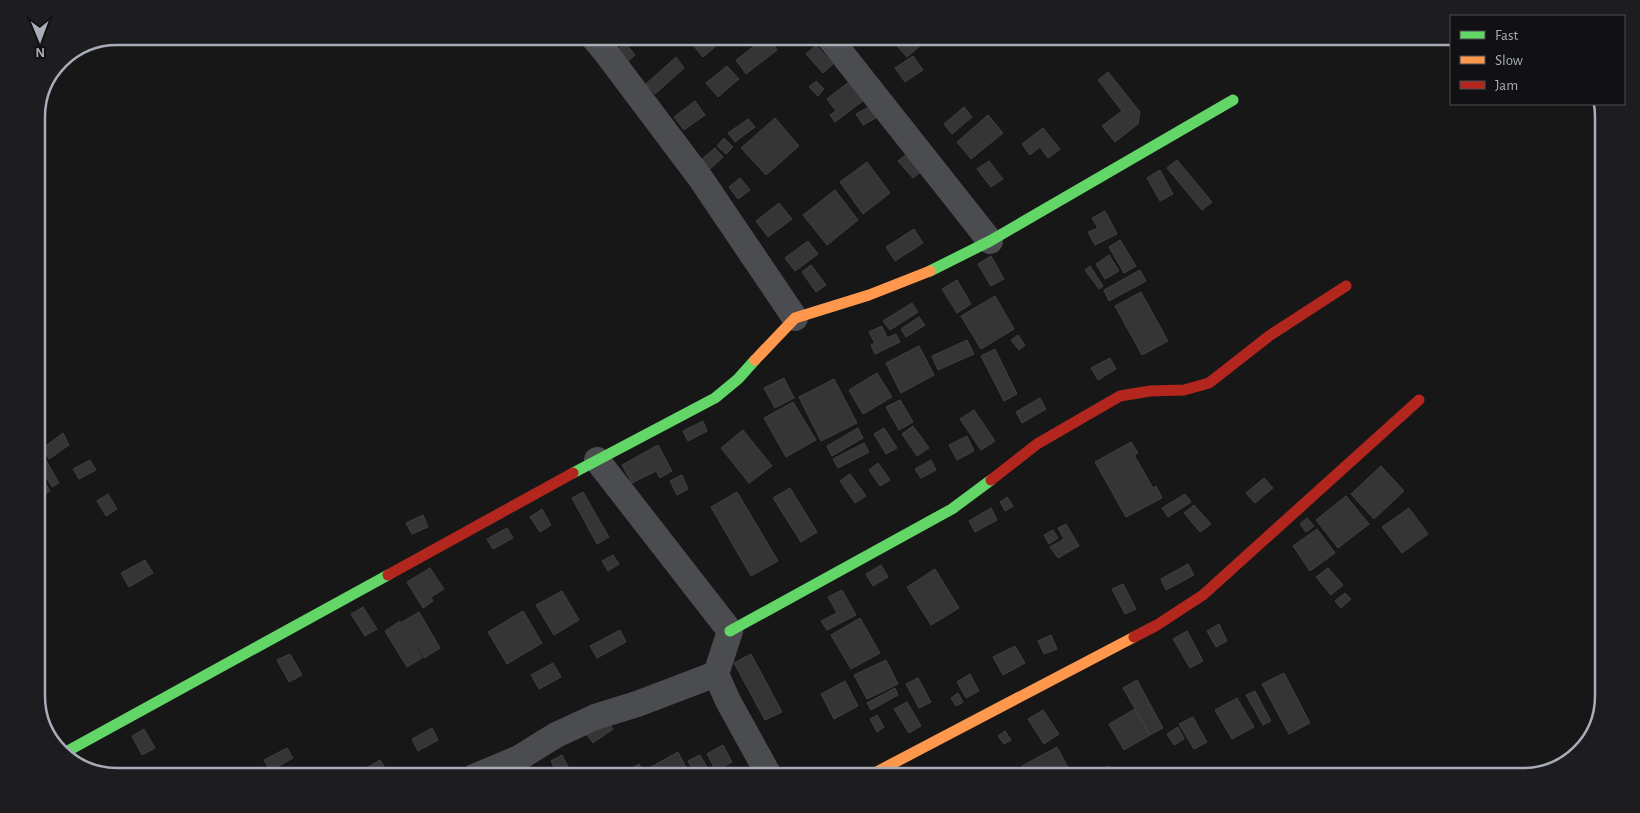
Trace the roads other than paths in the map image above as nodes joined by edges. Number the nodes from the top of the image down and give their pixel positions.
1 (600, 45) edge
2 (835, 45) edge
3 (1233, 100) dead end
4 (990, 241) junction
5 (1346, 286) dead end
6 (796, 318) junction
7 (1419, 400) dead end
8 (597, 460) junction
9 (730, 631) junction
10 (716, 674) junction
11 (70, 750) edge
12 (525, 767) edge
13 (765, 768) edge
14 (884, 768) edge

1 - 6 street
2 - 4 street
3 - 4 street
4 - 6 street
5 - 9 street
6 - 8 street
7 - 14 street
8 - 9 street
8 - 11 street
9 - 10 street
10 - 12 street
10 - 13 street

